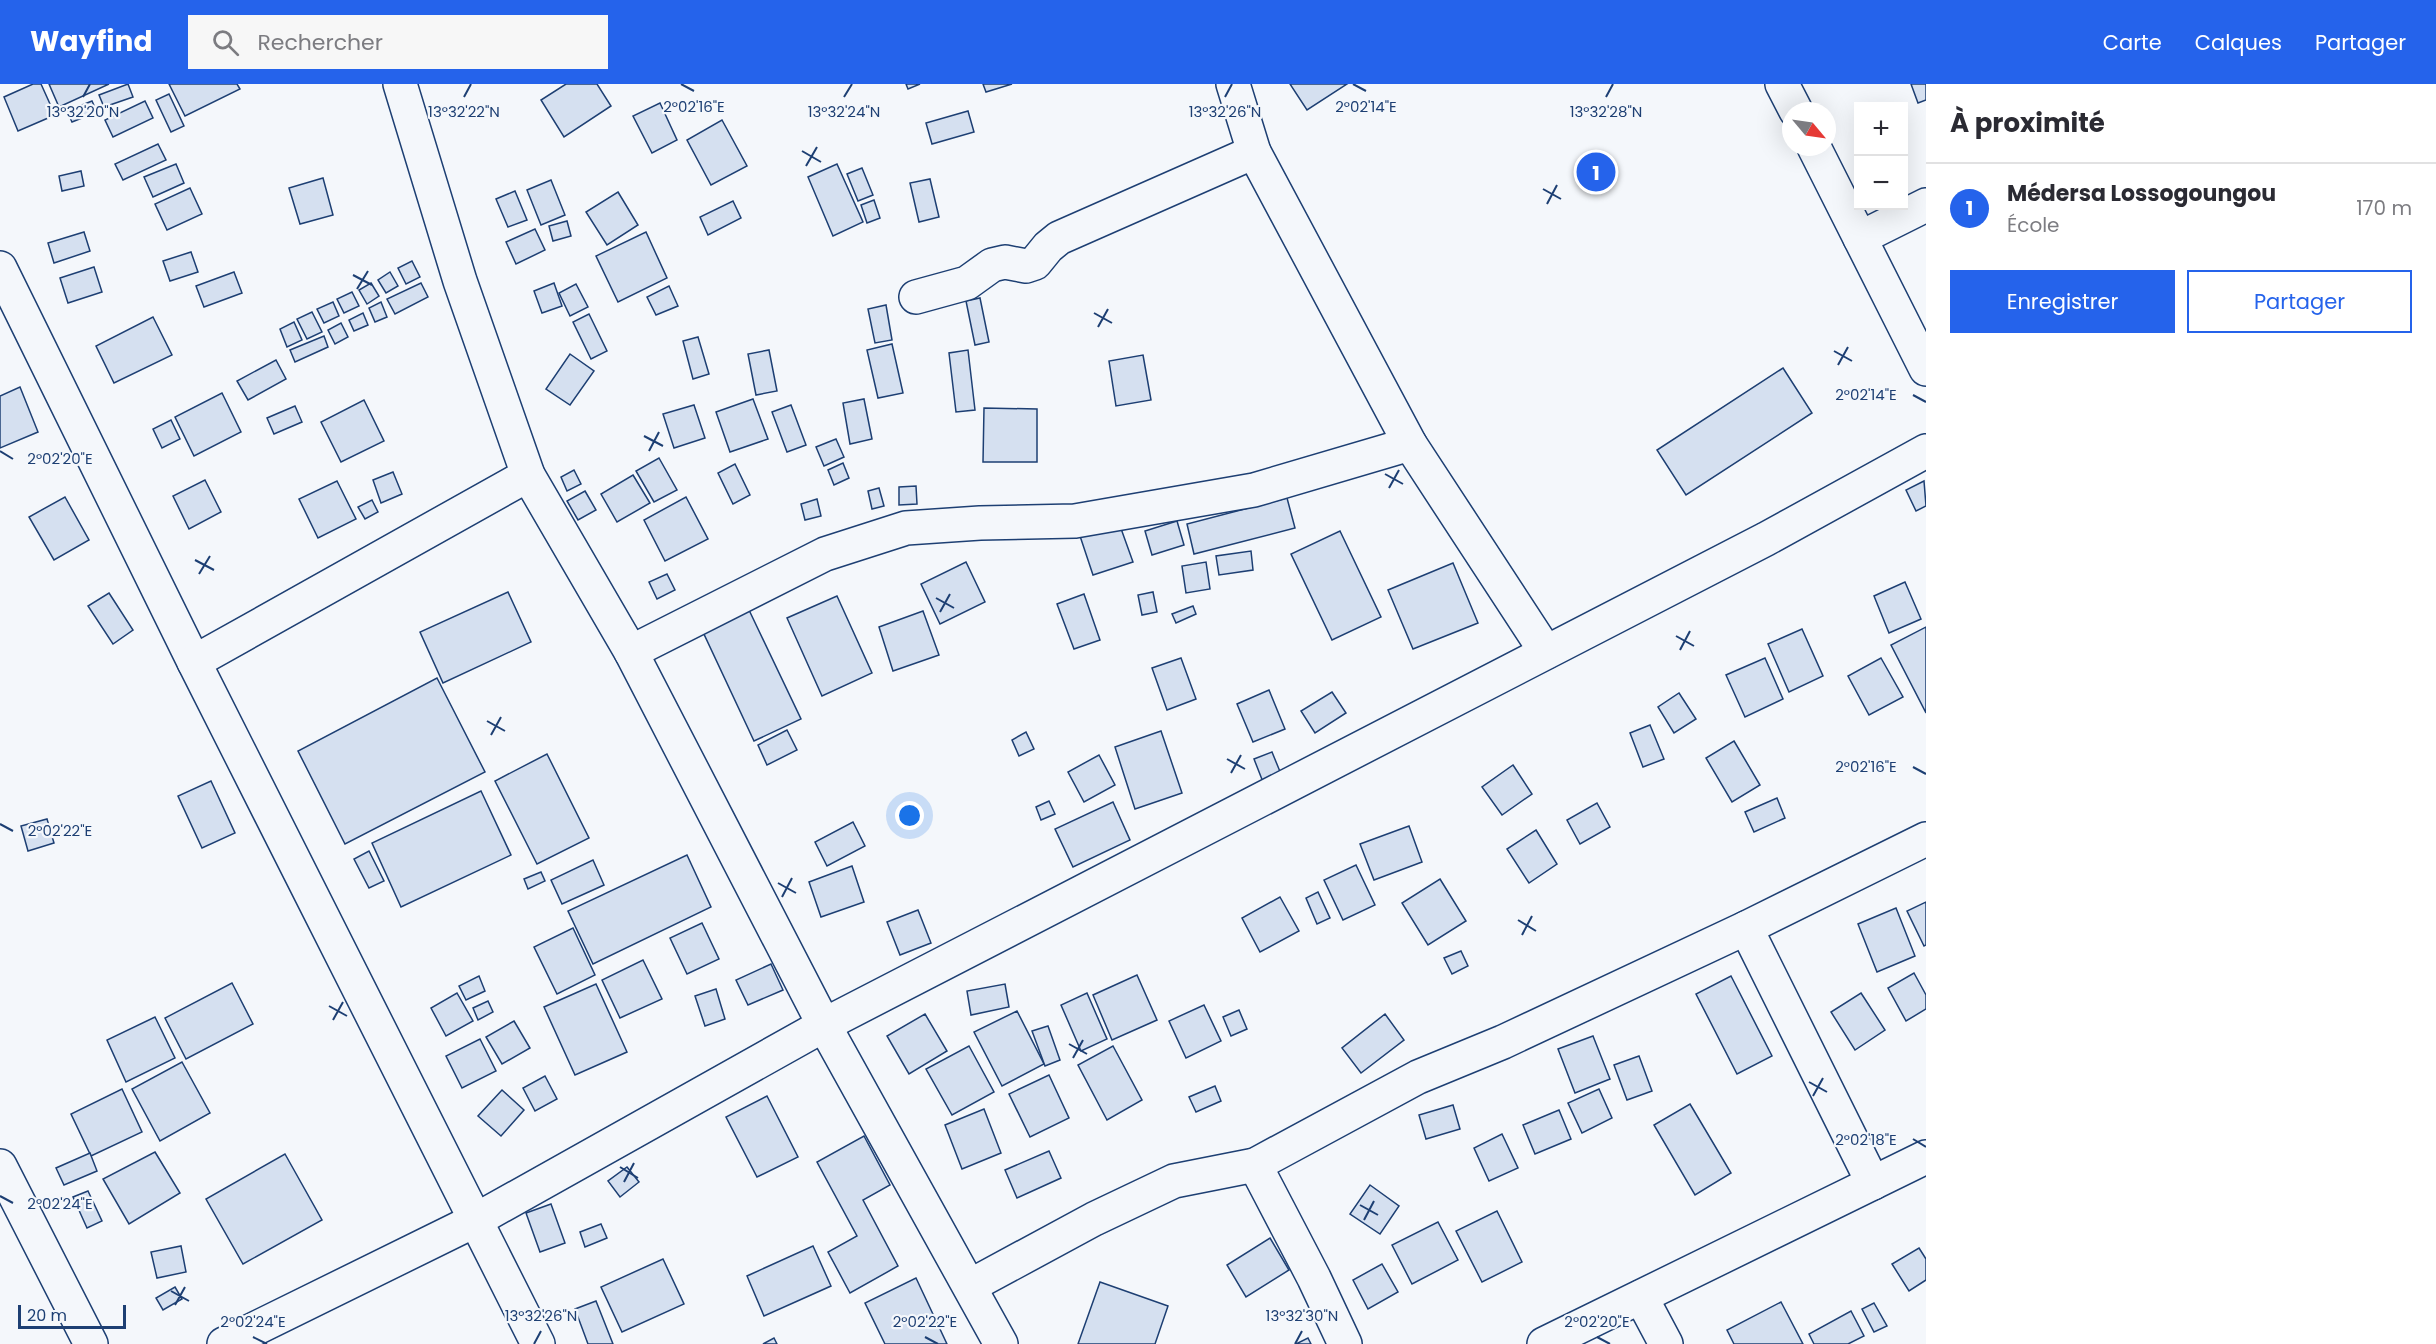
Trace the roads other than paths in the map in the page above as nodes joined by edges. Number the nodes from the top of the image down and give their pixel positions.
1 (400, 84) edge
2 (1233, 84) edge
3 (1782, 84) edge
4 (1791, 102) edge
5 (1254, 152) junction
6 (1819, 156) edge
7 (1926, 205) edge
8 (1860, 238) junction
9 (0, 267) edge
10 (916, 297) dead end
11 (1926, 369) edge
12 (1410, 444) junction
13 (1926, 451) edge
14 (528, 475) junction
15 (631, 652) junction
16 (1546, 652) junction
17 (194, 662) junction
18 (1926, 839) edge
19 (1746, 928) junction
20 (824, 1025) junction
21 (1926, 1157) edge
22 (1255, 1165) junction
23 (0, 1166) edge
24 (1873, 1183) junction
25 (476, 1220) junction
26 (970, 1286) junction
27 (1641, 1297) junction
28 (91, 1344) edge
29 (224, 1344) edge
30 (538, 1344) edge
31 (1001, 1344) edge
32 (1345, 1344) edge
33 (1544, 1344) edge
34 (1666, 1344) edge

1 - 14 street
2 - 5 street
3 - 4 street
5 - 10 street
5 - 12 street
6 - 8 street
7 - 8 street
8 - 11 street
9 - 17 street
12 - 15 street
12 - 16 street
13 - 16 street
14 - 15 street
14 - 17 street
15 - 20 street
16 - 20 street
17 - 25 street
18 - 19 street
19 - 22 street
19 - 24 street
20 - 25 street
20 - 26 street
21 - 24 street
22 - 26 street
22 - 32 street
23 - 28 street
24 - 27 street
25 - 29 street
25 - 30 street
26 - 31 street
27 - 33 street
27 - 34 street

